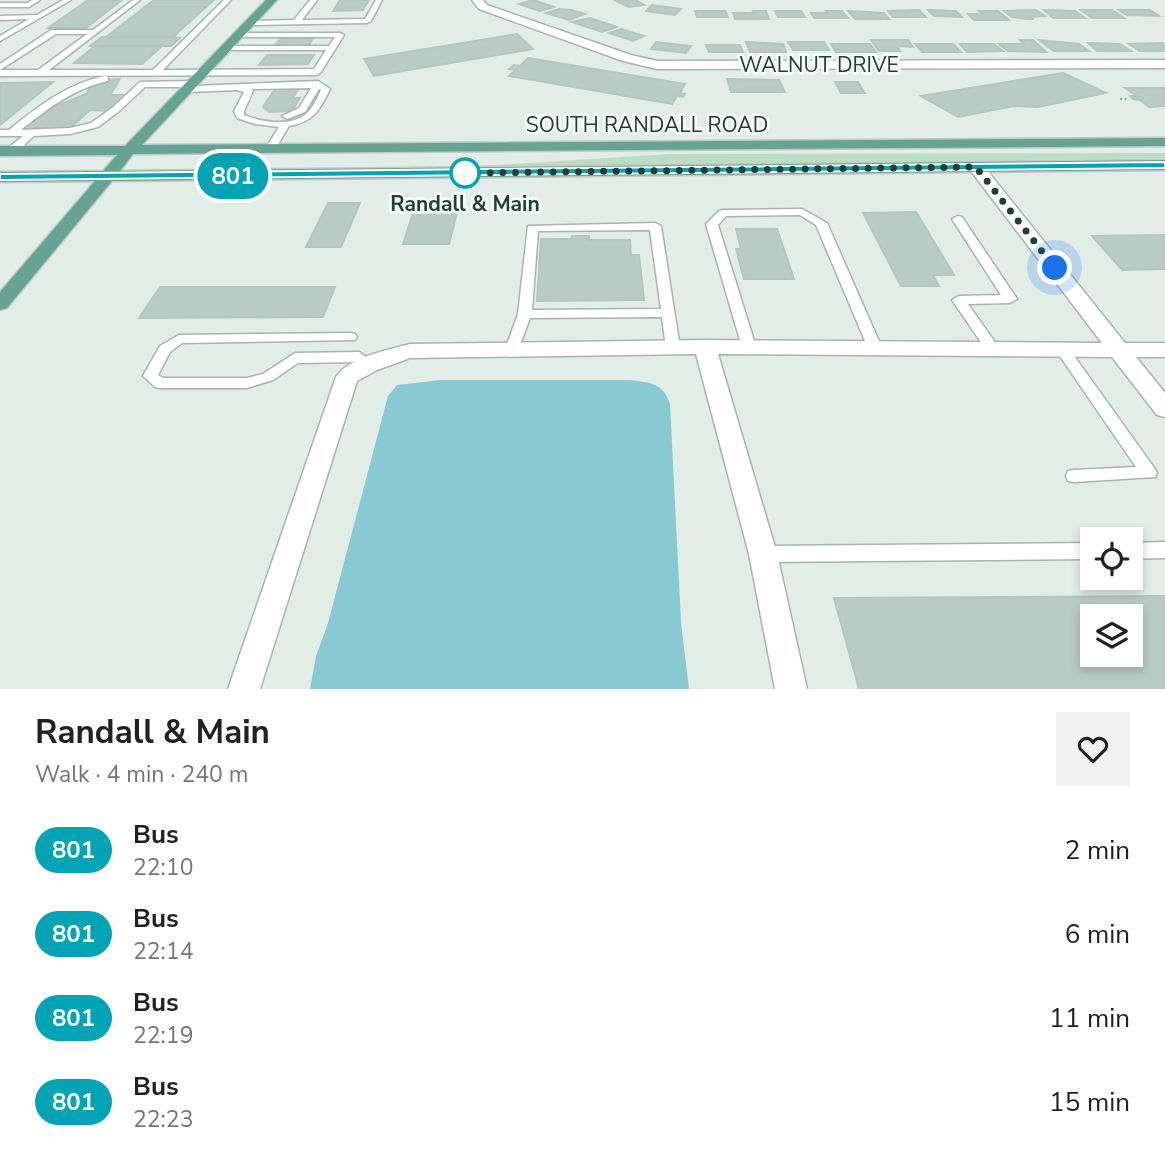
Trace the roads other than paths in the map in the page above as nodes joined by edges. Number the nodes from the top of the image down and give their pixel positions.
1 (37, 0) edge
2 (68, 0) edge
3 (137, 0) edge
4 (228, 0) edge
5 (272, 0) edge
6 (314, 0) edge
7 (379, 0) edge
8 (480, 4) edge
9 (0, 5) edge
10 (41, 17) junction
11 (0, 18) edge
12 (296, 22) junction
13 (250, 23) junction
14 (94, 32) junction
15 (239, 35) junction
16 (0, 39) edge
17 (227, 48) junction
18 (332, 48) junction
19 (1165, 64) edge
20 (0, 71) edge
21 (40, 73) junction
22 (155, 73) junction
23 (194, 82) junction
24 (312, 84) junction
25 (143, 85) junction
26 (240, 88) junction
27 (240, 116) junction
28 (286, 123) junction
29 (6, 133) edge
30 (32, 133) junction
31 (1165, 142) edge
32 (270, 149) junction
33 (130, 150) junction
34 (5, 151) edge
35 (1165, 165) edge
36 (976, 167) junction
37 (0, 177) edge
38 (105, 177) junction
39 (958, 219) dead end
40 (0, 304) edge
41 (667, 313) junction
42 (525, 314) junction
43 (350, 337) dead end
44 (705, 347) junction
45 (749, 347) junction
46 (673, 348) junction
47 (875, 348) junction
48 (992, 348) junction
49 (1062, 349) junction
50 (1118, 349) junction
51 (512, 350) junction
52 (1165, 350) edge
53 (359, 357) dead end
54 (1165, 409) edge
55 (1074, 476) dead end
56 (1165, 550) edge
57 (1080, 551) edge
58 (1143, 551) edge
59 (763, 555) junction
60 (244, 689) edge
61 (792, 689) edge

1 - 9 lane
2 - 10 lane
3 - 14 lane
4 - 22 lane
5 - 13 main road
6 - 12 lane
7 - 12 lane
8 - 19 street, WALNUT DRIVE
10 - 11 lane
10 - 16 lane
12 - 13 lane
13 - 15 main road
14 - 20 lane
14 - 21 lane
15 - 17 main road
15 - 18 lane
17 - 18 lane
17 - 23 main road
18 - 23 lane
20 - 21 lane
21 - 22 lane
22 - 23 lane
23 - 25 lane
23 - 26 lane
23 - 33 main road
24 - 26 lane
24 - 27 lane
24 - 28 lane
25 - 29 lane
25 - 30 lane
26 - 27 lane
27 - 28 lane
28 - 32 lane
29 - 30 lane
30 - 34 lane
31 - 32 main road, SOUTH RANDALL ROAD
32 - 33 main road, SOUTH RANDALL ROAD
33 - 34 main road, SOUTH RANDALL ROAD
33 - 38 main road
35 - 36 main road
36 - 38 main road
36 - 50 street
37 - 38 main road
38 - 40 main road
39 - 48 lane
41 - 42 lane
41 - 42 lane
41 - 46 lane
42 - 51 lane
43 - 53 lane
44 - 45 street
44 - 46 street
44 - 59 street
45 - 47 street
45 - 47 lane
46 - 51 street
47 - 48 street
48 - 49 street
49 - 50 street
49 - 55 lane
50 - 52 street
50 - 54 street
51 - 60 street
56 - 58 lane
57 - 59 lane
59 - 61 street

